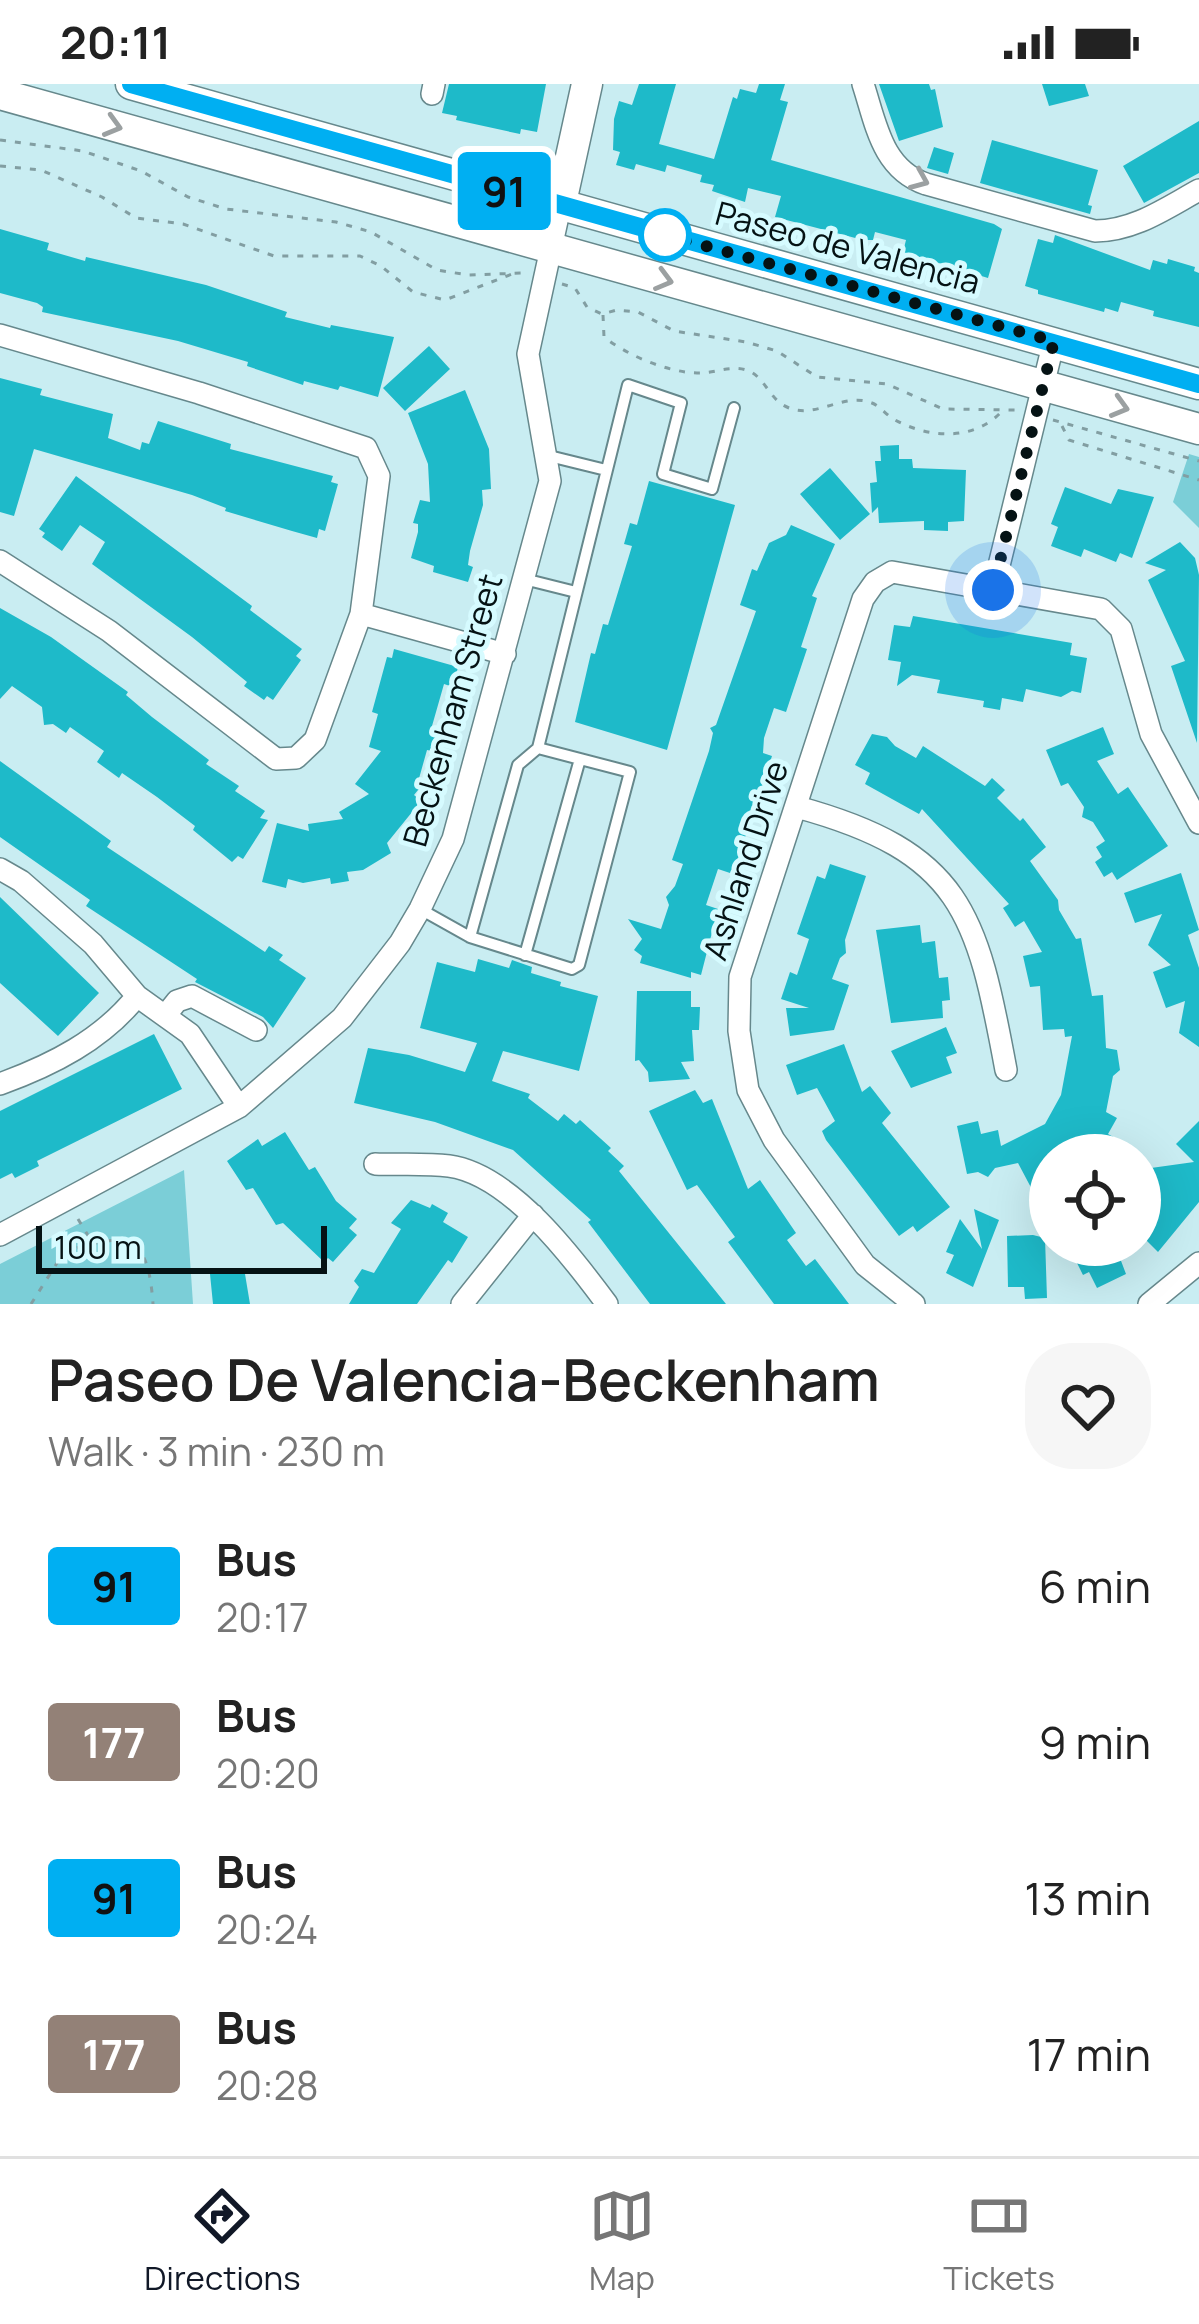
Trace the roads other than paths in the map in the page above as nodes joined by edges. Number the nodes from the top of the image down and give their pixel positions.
1 (131, 84) edge
2 (587, 84) edge
3 (863, 84) edge
4 (0, 94) edge
5 (1199, 190) edge
6 (560, 207) junction
7 (548, 264) junction
8 (0, 335) edge
9 (1054, 341) junction
10 (1042, 384) junction
11 (1199, 384) edge
12 (734, 408) dead end
13 (1199, 429) edge
14 (545, 455) junction
15 (607, 470) junction
16 (0, 561) edge
17 (524, 579) junction
18 (993, 590) junction
19 (576, 592) junction
20 (361, 614) junction
21 (505, 654) junction
22 (538, 748) junction
23 (580, 759) junction
24 (797, 807) junction
25 (1199, 823) edge
26 (0, 869) edge
27 (420, 909) junction
28 (470, 937) junction
29 (525, 955) junction
30 (137, 995) junction
31 (165, 1016) junction
32 (256, 1030) dead end
33 (1006, 1070) dead end
34 (0, 1084) edge
35 (238, 1107) junction
36 (374, 1165) dead end
37 (533, 1215) junction
38 (0, 1235) edge
39 (1199, 1263) edge
40 (462, 1304) edge
41 (607, 1304) edge
42 (914, 1304) edge
43 (1149, 1304) edge

1 - 6 main road, Paseo de Valencia
2 - 6 main road
3 -> 5 street
4 -> 7 main road
6 - 7 street, Beckenham Street
6 - 9 main road, Paseo de Valencia
7 -> 10 main road
7 - 14 street, Beckenham Street
8 - 20 street
9 - 10 street
9 - 11 main road, Paseo de Valencia
10 -> 13 main road
10 - 18 street
12 - 15 lane
14 - 15 lane
14 - 17 street, Beckenham Street
15 - 19 lane
16 - 20 street
17 - 19 lane
17 - 21 street, Beckenham Street
18 - 24 street, Ashland Drive
18 - 25 street, Ashland Drive
19 - 22 lane
20 - 21 street
21 - 27 street, Beckenham Street
22 - 23 lane
22 - 28 lane
23 - 29 lane
23 - 29 lane
24 - 33 street
24 - 42 street, Ashland Drive
26 - 30 street
27 - 28 lane
27 - 35 street, Beckenham Street
28 - 29 lane
30 - 31 street
30 - 34 street
31 - 32 street
31 - 35 street
35 - 38 street, Beckenham Street
36 - 37 street
37 - 40 street
37 - 41 street
39 - 43 street

